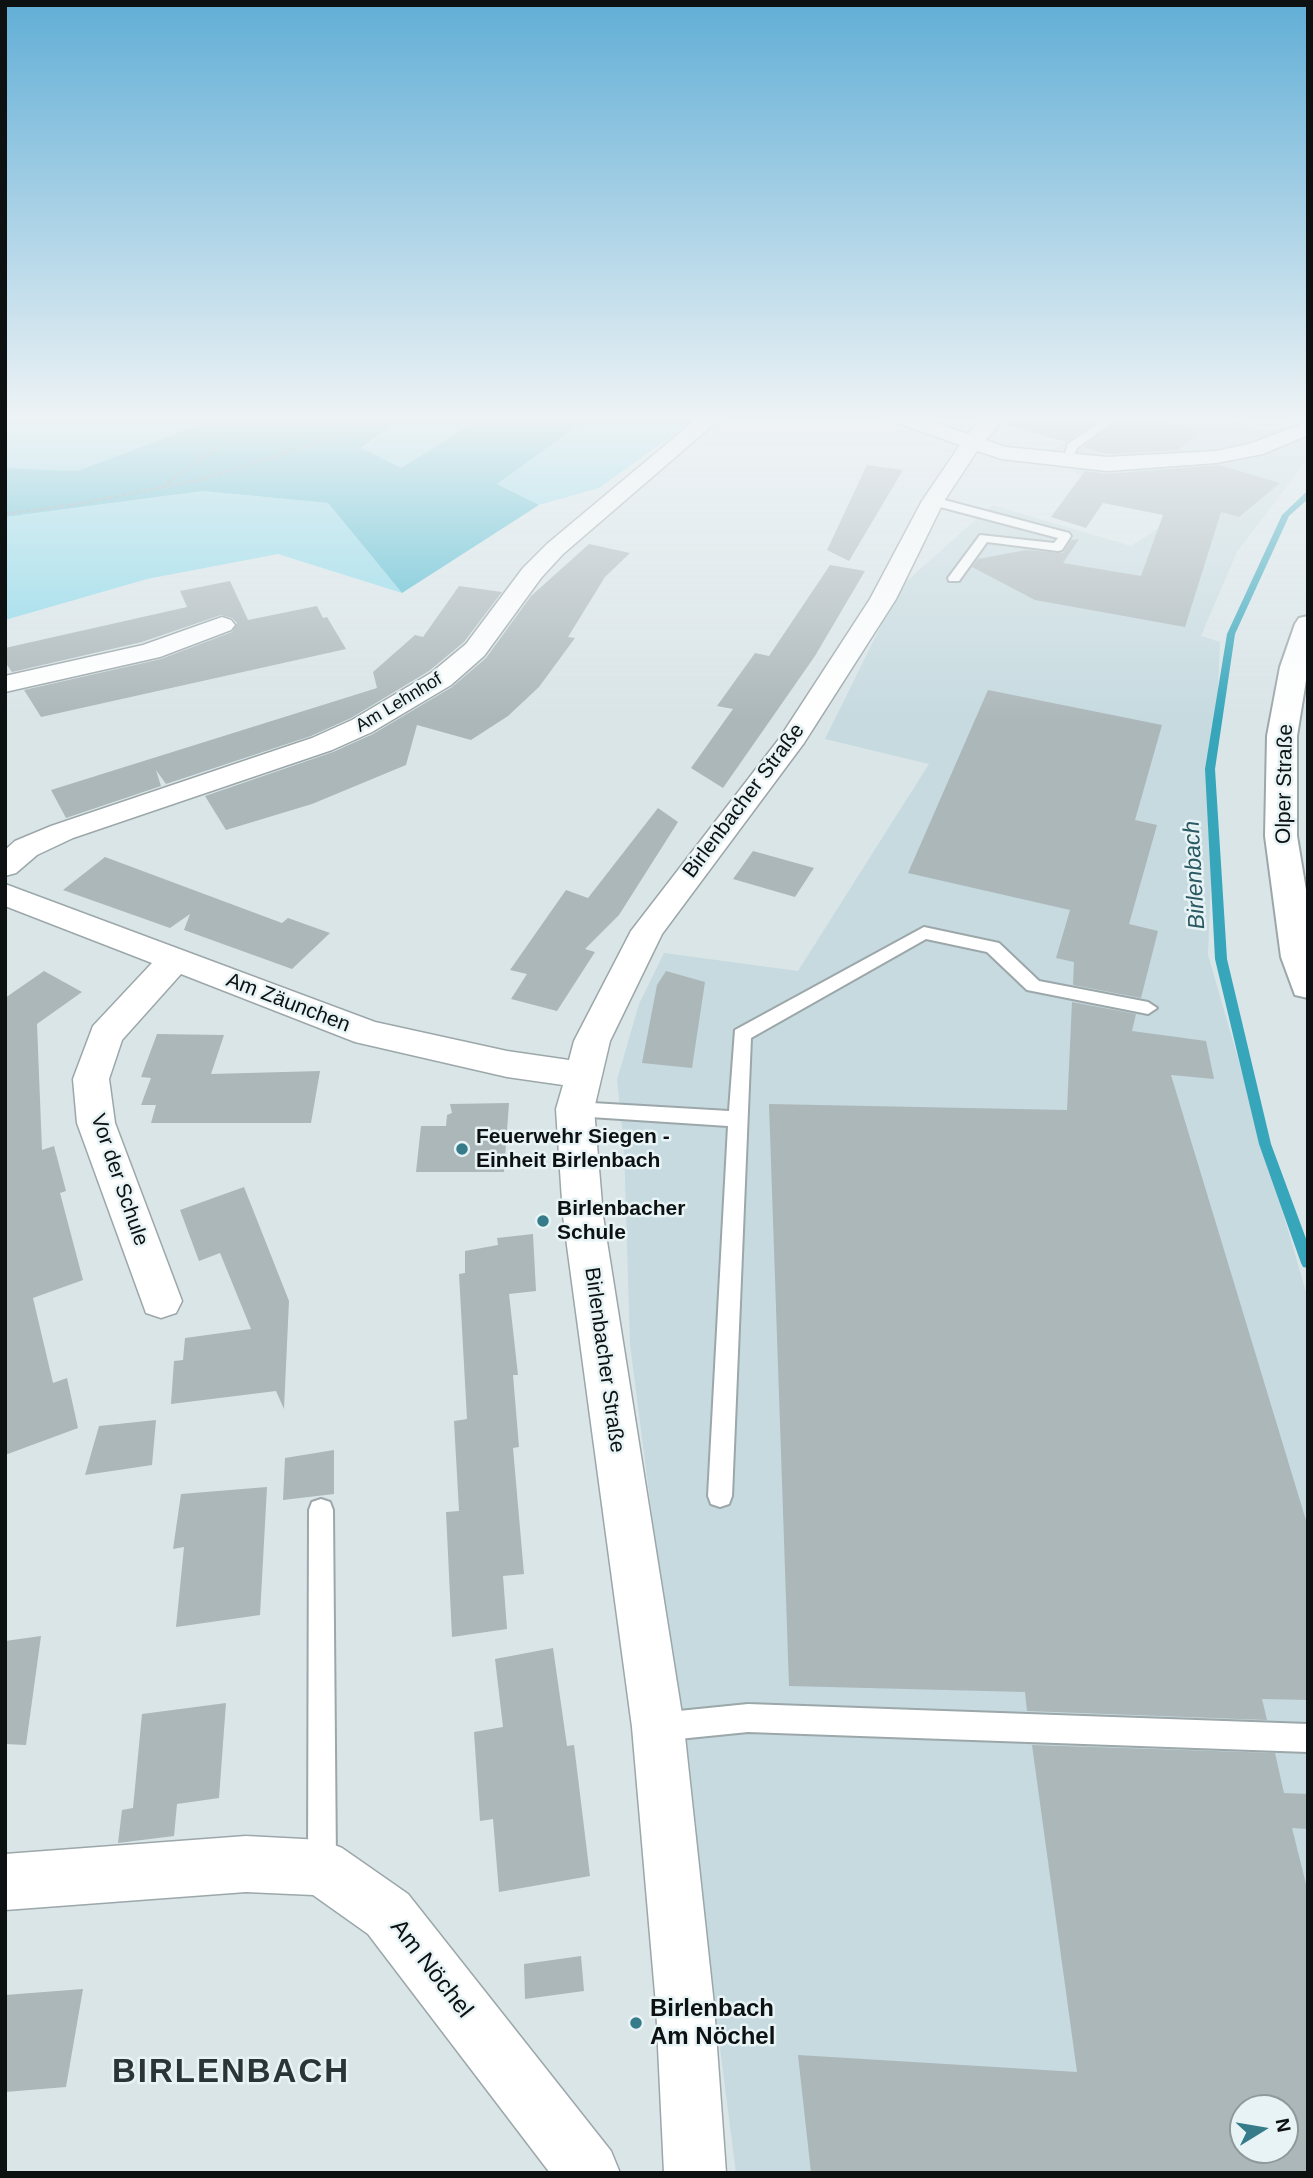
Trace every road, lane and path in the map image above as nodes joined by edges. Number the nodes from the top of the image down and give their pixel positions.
1 (592, 518) edge
2 (925, 518) edge
3 (996, 518) edge
4 (954, 578) dead end
5 (1308, 624) edge
6 (222, 625) dead end
7 (5, 684) edge
8 (5, 866) edge
9 (5, 894) edge
10 (175, 959) junction
11 (1308, 986) edge
12 (1148, 1008) dead end
13 (582, 1075) junction
14 (575, 1109) junction
15 (738, 1119) junction
16 (162, 1301) dead end
17 (720, 1496) dead end
18 (321, 1510) dead end
19 (658, 1727) junction
20 (1308, 1738) edge
21 (322, 1868) junction
22 (5, 1882) edge
23 (589, 2173) edge
24 (695, 2173) edge

1 - 8 street, Am Lehnhof
2 - 13 street, Birlenbacher Straße
3 - 4 lane
5 - 11 main road, Olper Straße
6 - 7 street
9 - 10 street, Am Zäunchen
10 - 13 street, Am Zäunchen
10 - 16 street, Vor der Schule
12 - 15 lane
13 - 14 street, Birlenbacher Straße
14 - 15 lane
14 - 19 street, Birlenbacher Straße
15 - 17 lane
18 - 21 lane
19 - 20 lane
19 - 24 street, Birlenbacher Straße
21 - 22 street
21 - 23 street, Am Nöchel

